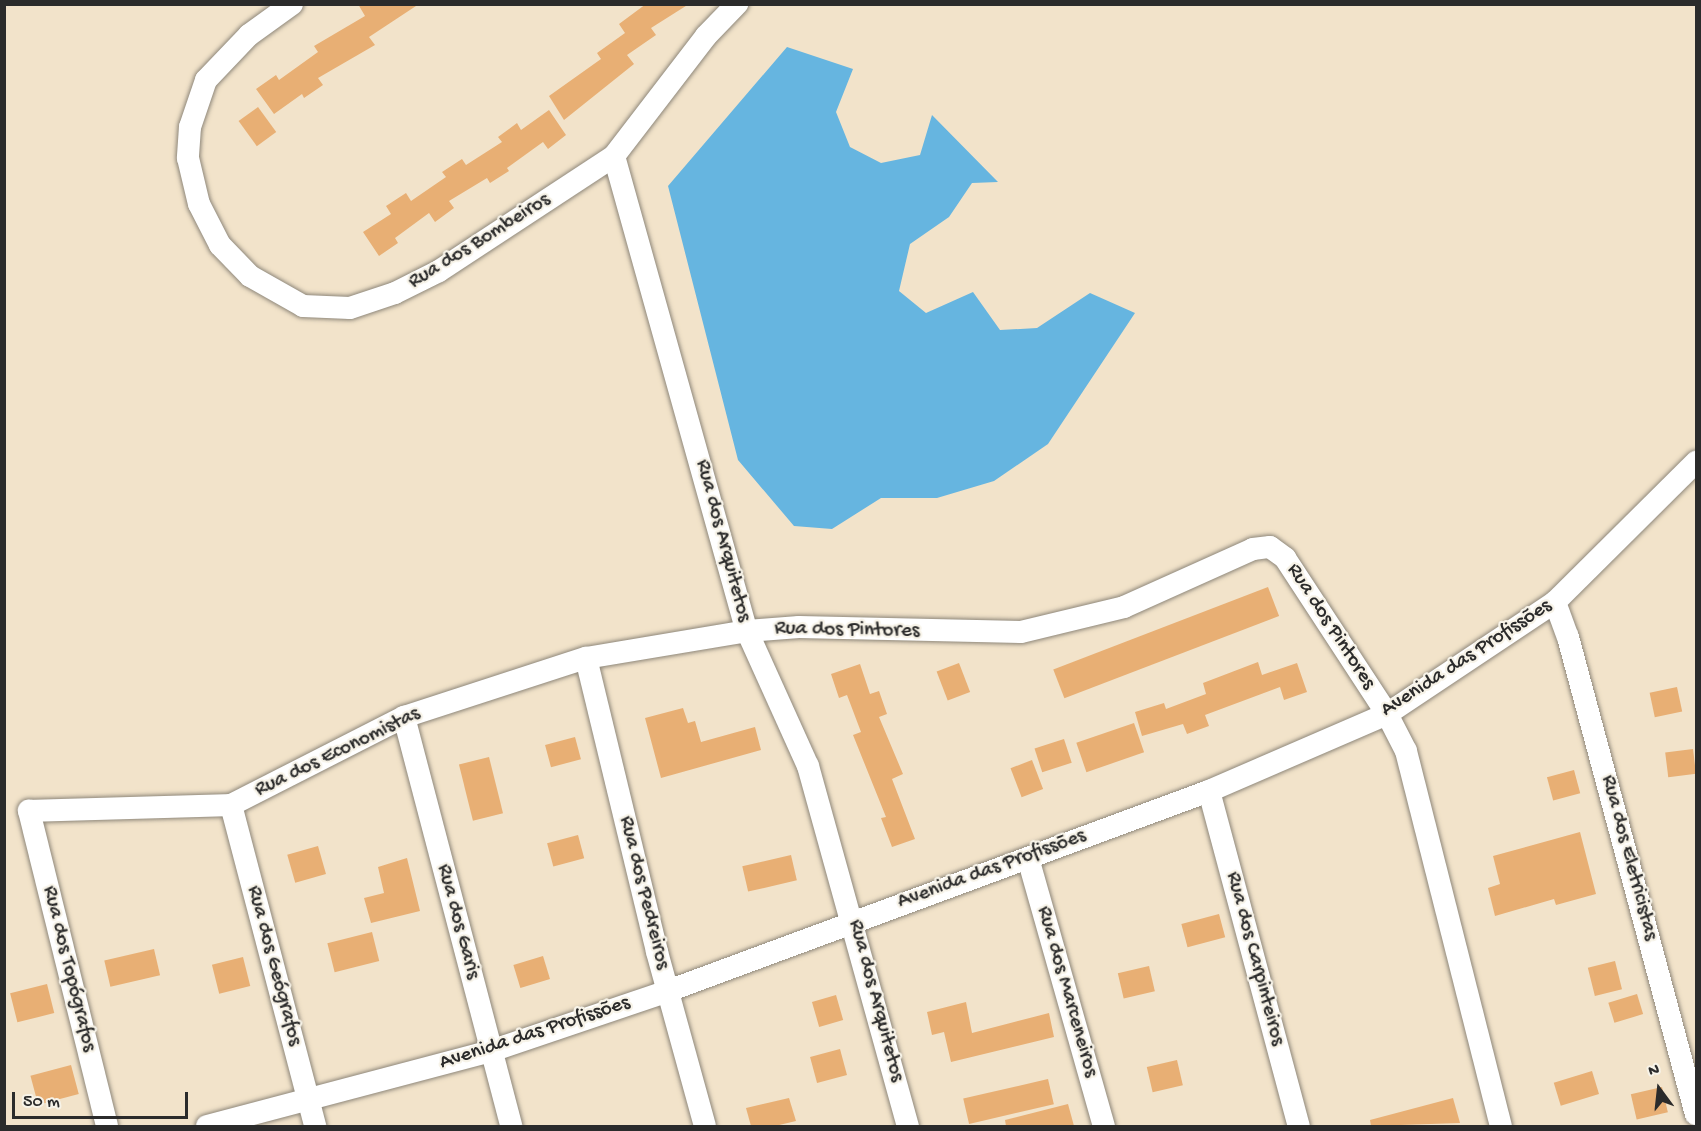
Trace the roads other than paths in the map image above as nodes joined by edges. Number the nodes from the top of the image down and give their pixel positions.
1 (291, 4) edge
2 (736, 4) edge
3 (614, 156) junction
4 (1696, 462) edge
5 (1555, 602) junction
6 (747, 631) junction
7 (586, 658) junction
8 (1387, 714) junction
9 (404, 717) junction
10 (1209, 791) junction
11 (231, 805) junction
12 (29, 811) joint
13 (1028, 858) junction
14 (854, 920) junction
15 (668, 990) junction
16 (491, 1051) junction
17 (308, 1099) junction
18 (1696, 1114) edge
19 (107, 1126) edge
20 (207, 1126) edge
21 (315, 1126) edge
22 (511, 1126) edge
23 (705, 1126) edge
24 (908, 1126) edge
25 (1104, 1126) edge
26 (1299, 1126) edge
27 (1501, 1126) edge

1 - 3 street, Rua dos Bombeiros
2 - 3 street, Rua dos Bombeiros
3 - 6 street, Rua dos Arquitetos
4 - 5 street, Avenida das Profissões
5 - 8 street, Avenida das Profissões
5 - 18 street, Rua dos Eletricistas
6 - 7 street, Rua dos Economistas
6 - 8 street, Rua dos Pintores
6 - 14 street, Rua dos Arquitetos
7 - 9 street, Rua dos Economistas
7 - 15 street, Rua dos Pedreiros
8 - 10 street, Avenida das Profissões
8 - 27 street, Rua dos Pintores
9 - 11 street, Rua dos Economistas
9 - 16 street, Rua dos Garis
10 - 13 street, Avenida das Profissões
10 - 26 street, Rua dos Carpinteiros
11 - 12 street, Rua dos Economistas
11 - 17 street, Rua dos Geógrafos
12 - 19 street, Rua dos Topógrafos
13 - 14 street, Avenida das Profissões
13 - 25 street, Rua dos Marceneiros
14 - 15 street, Avenida das Profissões
14 - 24 street, Rua dos Arquitetos
15 - 16 street, Avenida das Profissões
15 - 23 street, Rua dos Pedreiros
16 - 17 street, Avenida das Profissões
16 - 22 street, Rua dos Garis
17 - 20 street, Avenida das Profissões
17 - 21 street, Rua dos Geógrafos

